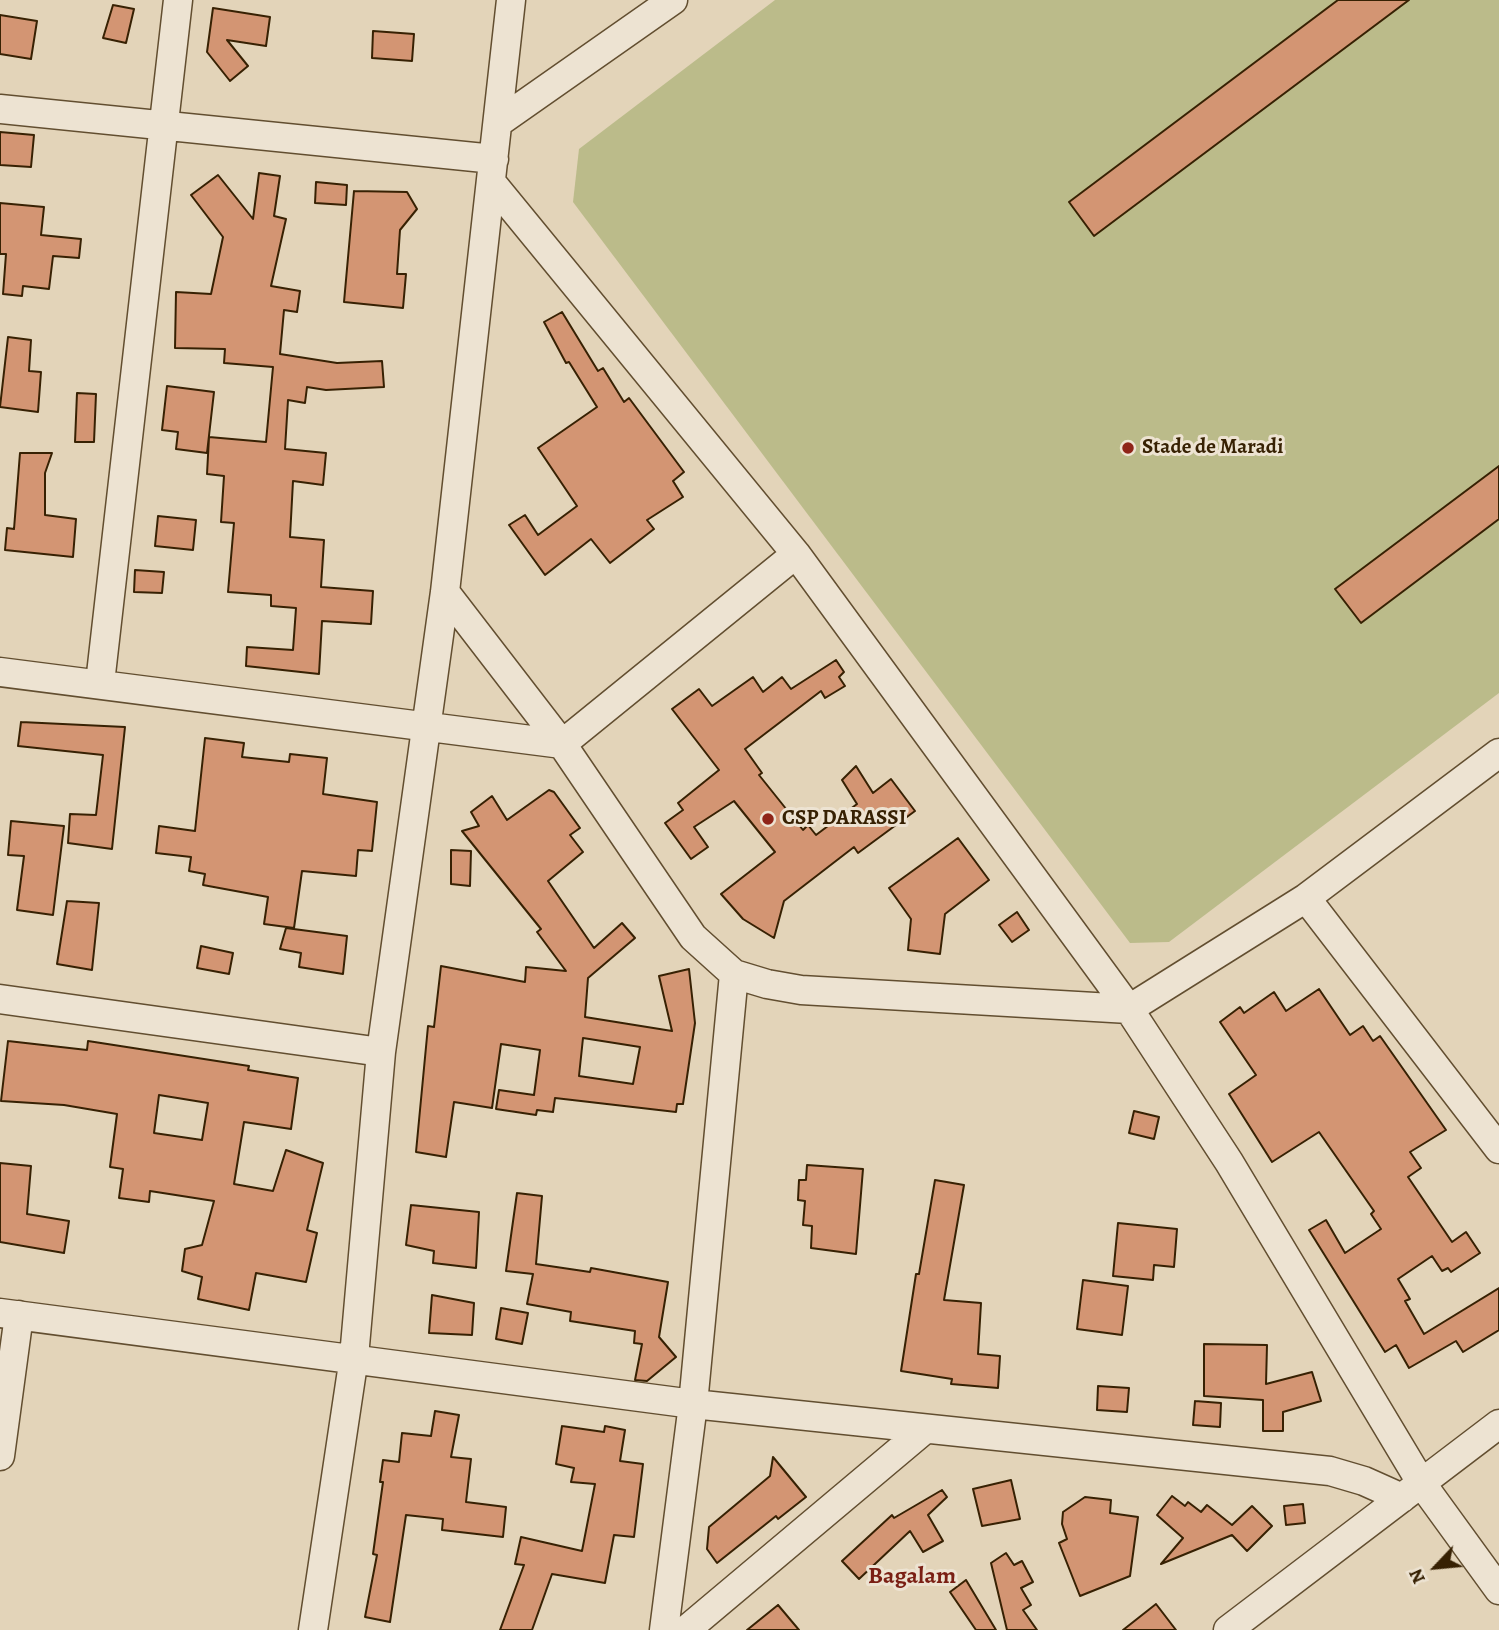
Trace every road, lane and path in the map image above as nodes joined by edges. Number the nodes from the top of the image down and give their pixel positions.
1 (178, 0) edge
2 (511, 0) edge
3 (673, 0) edge
4 (0, 108) edge
5 (499, 122) junction
6 (163, 127) junction
7 (493, 171) junction
8 (796, 554) junction
9 (445, 592) junction
10 (0, 672) edge
11 (100, 683) junction
12 (427, 726) junction
13 (562, 744) junction
14 (1499, 753) edge
15 (1306, 898) junction
16 (734, 974) junction
17 (0, 999) edge
18 (1129, 1009) junction
19 (381, 1052) junction
20 (1499, 1149) edge
21 (9, 1314) edge
22 (354, 1357) junction
23 (693, 1404) junction
24 (1499, 1424) edge
25 (924, 1430) junction
26 (0, 1455) edge
27 (1412, 1491) junction
28 (1499, 1590) edge
29 (313, 1630) edge
30 (664, 1630) edge
31 (686, 1630) edge
32 (1228, 1630) edge

1 - 6 street
2 - 5 street
3 - 5 street
4 - 6 street
5 - 7 street
6 - 7 street
6 - 11 street
7 - 8 street
7 - 9 street
8 - 13 street
8 - 18 street
9 - 12 street
9 - 13 street
10 - 11 street
11 - 12 street
12 - 13 street
12 - 19 street
13 - 16 street
14 - 15 street
15 - 18 street
15 - 20 street
16 - 18 street
16 - 23 street
17 - 19 street
18 - 27 street
19 - 22 street
21 - 22 street
21 - 26 street
22 - 23 street
22 - 29 street
23 - 25 street
23 - 30 street
24 - 27 street
25 - 27 street
25 - 31 street
27 - 28 street
27 - 32 street

